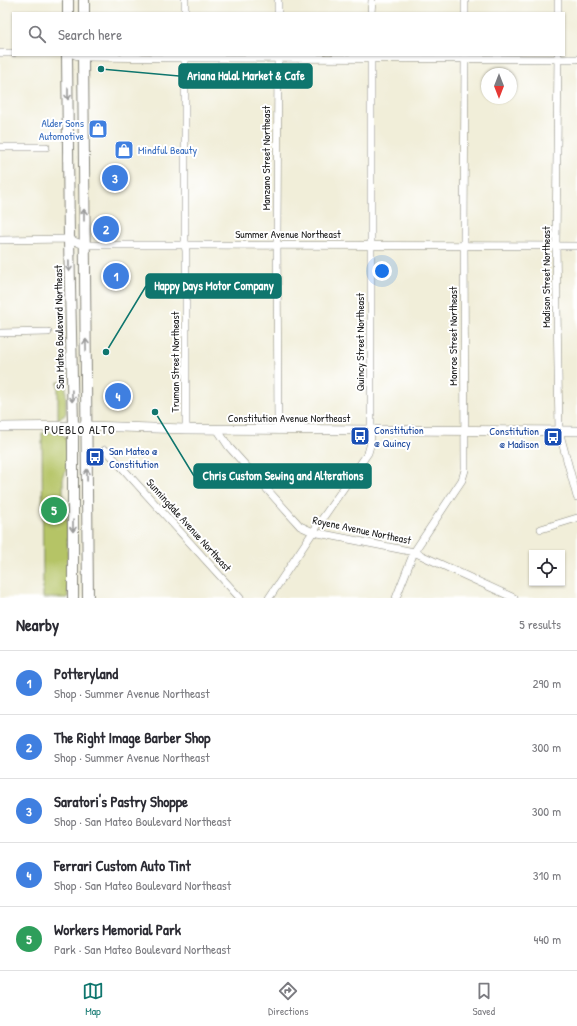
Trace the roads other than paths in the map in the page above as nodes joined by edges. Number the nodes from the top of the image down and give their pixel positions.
1 (68, 0) edge
2 (84, 0) edge
3 (185, 0) edge
4 (278, 0) edge
5 (372, 0) edge
6 (465, 0) edge
7 (558, 0) edge
8 (68, 12) edge
9 (84, 12) edge
10 (185, 12) edge
11 (278, 12) edge
12 (372, 12) edge
13 (465, 12) edge
14 (558, 12) edge
15 (0, 53) edge
16 (12, 53) edge
17 (68, 56) edge
18 (80, 56) edge
19 (184, 57) edge
20 (278, 57) edge
21 (372, 57) edge
22 (465, 57) edge
23 (558, 57) edge
24 (577, 59) edge
25 (0, 147) edge
26 (46, 147) dead end
27 (69, 239) junction
28 (0, 240) edge
29 (84, 245) junction
30 (185, 245) junction
31 (277, 245) junction
32 (371, 245) junction
33 (556, 245) junction
34 (464, 246) junction
35 (577, 246) edge
36 (48, 332) dead end
37 (0, 333) edge
38 (73, 426) junction
39 (87, 426) junction
40 (0, 427) edge
41 (186, 429) junction
42 (217, 429) junction
43 (278, 430) junction
44 (465, 430) junction
45 (371, 431) junction
46 (559, 431) junction
47 (577, 431) edge
48 (105, 450) dead end
49 (577, 497) edge
50 (577, 518) edge
51 (540, 529) dead end
52 (313, 532) junction
53 (414, 552) junction
54 (73, 598) edge
55 (88, 598) edge
56 (240, 598) edge
57 (269, 598) edge
58 (396, 598) edge
59 (514, 598) edge

1 - 8 main road
2 - 9 main road
3 - 10 street
4 - 11 street
5 - 12 street
6 - 13 street
7 - 14 street
15 - 16 street
17 -> 27 main road, San Mateo Boulevard Northeast
18 - 19 street
29 -> 18 main road
19 - 20 street
19 - 30 street, Truman Street Northeast
20 - 21 street
20 - 31 street, Manzano Street Northeast
21 - 22 street
21 - 32 street, Quincy Street Northeast
22 - 23 street
22 - 34 street, Monroe Street Northeast
23 - 24 street
23 - 33 street, Madison Street Northeast
25 - 26 street
27 - 28 street, Summer Avenue Northeast
27 - 29 street, Summer Avenue Northeast
27 -> 38 main road, San Mateo Boulevard Northeast
29 - 30 street, Summer Avenue Northeast
39 -> 29 main road
30 - 31 street, Summer Avenue Northeast
30 - 41 street, Truman Street Northeast
31 - 32 street, Summer Avenue Northeast
31 - 43 street, Manzano Street Northeast
32 - 34 street, Summer Avenue Northeast
32 - 45 street, Quincy Street Northeast
33 - 34 street, Summer Avenue Northeast
33 - 35 street, Summer Avenue Northeast
33 - 46 street, Madison Street Northeast
34 - 44 street, Monroe Street Northeast
36 - 37 street
38 - 39 street, Constitution Avenue Northeast
38 - 40 street, Constitution Avenue Northeast
38 -> 54 main road, San Mateo Boulevard Northeast
39 - 41 street, Constitution Avenue Northeast
55 -> 39 main road
41 - 42 street, Constitution Avenue Northeast
42 - 43 street, Constitution Avenue Northeast
42 - 52 street, Royene Avenue Northeast
43 - 45 street, Constitution Avenue Northeast
44 - 45 street, Constitution Avenue Northeast
44 - 46 street, Constitution Avenue Northeast
44 - 53 street, Monroe Street Northeast
45 - 52 street, Quincy Street Northeast
46 - 47 street, Constitution Avenue Northeast
46 - 49 street, Madison Street Northeast
48 - 56 street, Sunningdale Avenue Northeast
50 - 51 street
52 - 53 street, Royene Avenue Northeast
52 - 57 street, Quincy Street Northeast
53 - 58 street, Monroe Street Northeast
53 - 59 street, Royene Avenue Northeast

